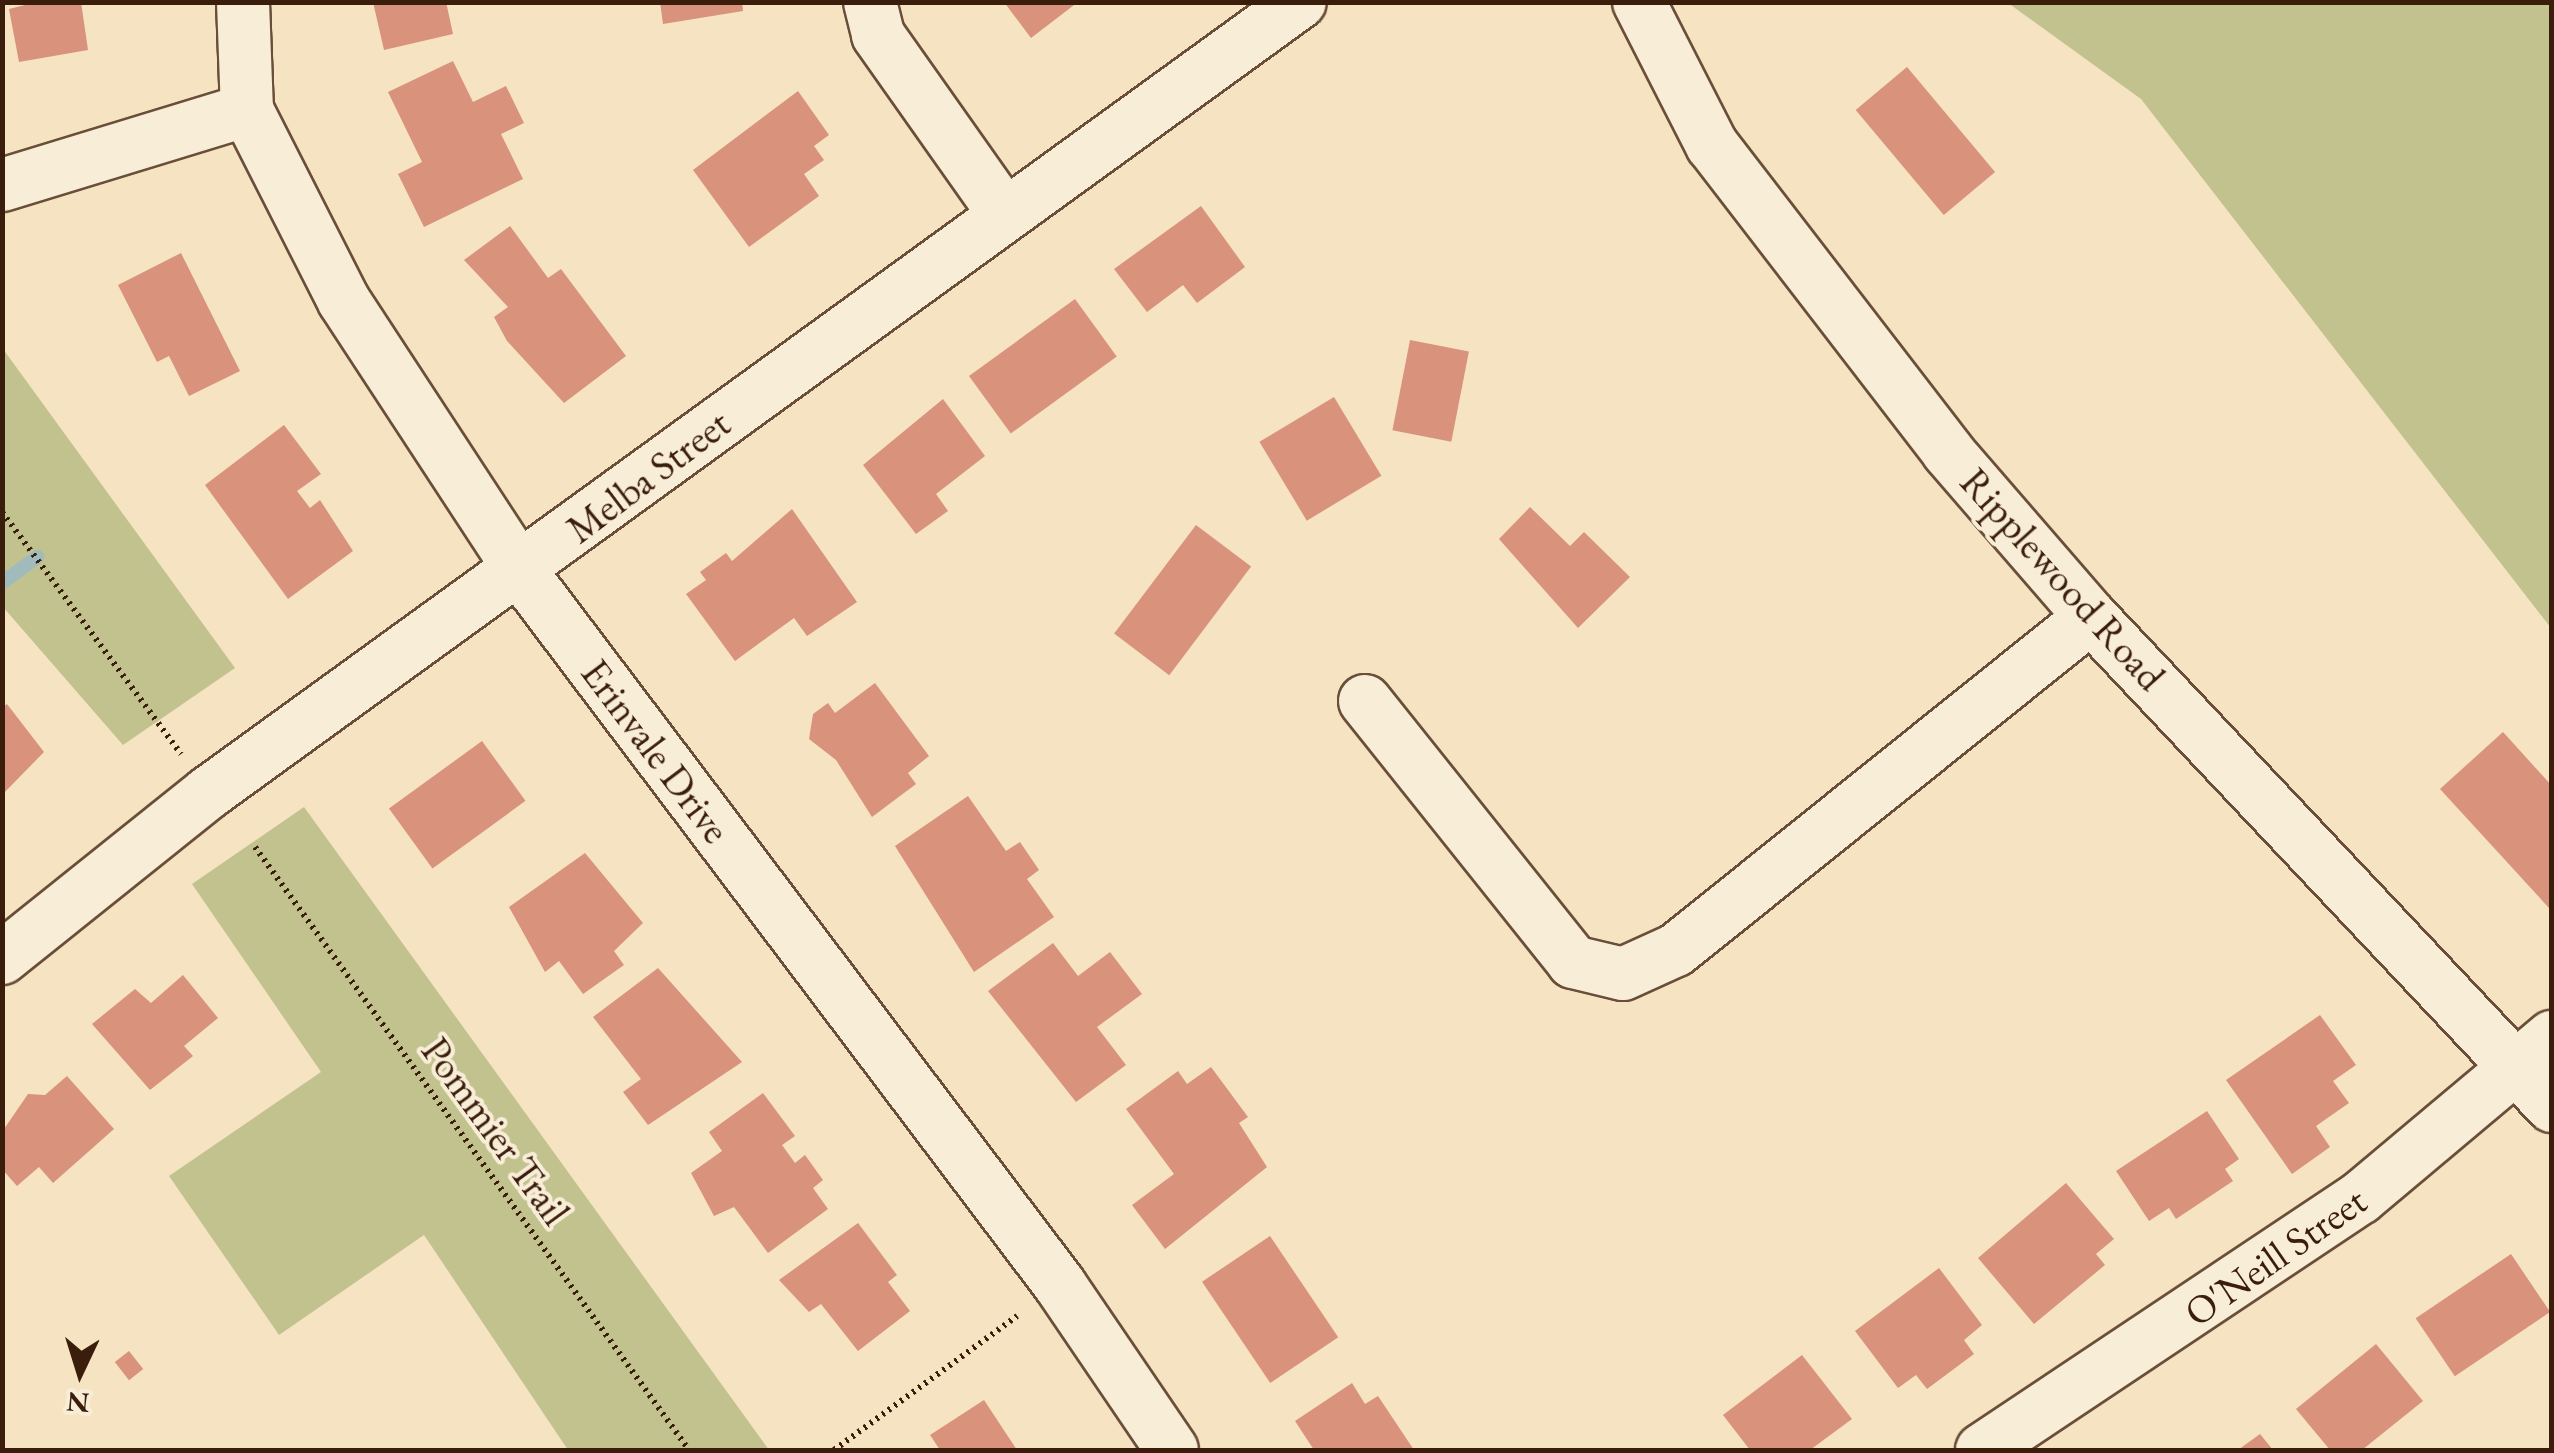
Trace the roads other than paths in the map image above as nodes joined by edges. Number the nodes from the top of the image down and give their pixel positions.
1 (243, 2) edge
2 (870, 2) edge
3 (1300, 2) edge
4 (1639, 2) edge
5 (247, 110) junction
6 (2, 185) edge
7 (1003, 212) junction
8 (521, 572) junction
9 (2091, 618) junction
10 (1364, 701) dead end
11 (2, 958) edge
12 (2534, 1053) edge
13 (2552, 1106) edge
14 (1172, 1450) edge
15 (1982, 1450) edge

1 - 5 street, Erinvale Drive
2 - 7 street
3 - 7 street, Melba Street
4 - 9 street, Ripplewood Road
5 - 6 street
5 - 8 street, Erinvale Drive
7 - 8 street, Melba Street
8 - 11 street, Melba Street
8 - 14 street, Erinvale Drive
9 - 10 street
9 - 12 street, Ripplewood Road
12 - 13 street, Ripplewood Road
12 - 15 street, O'Neill Street

